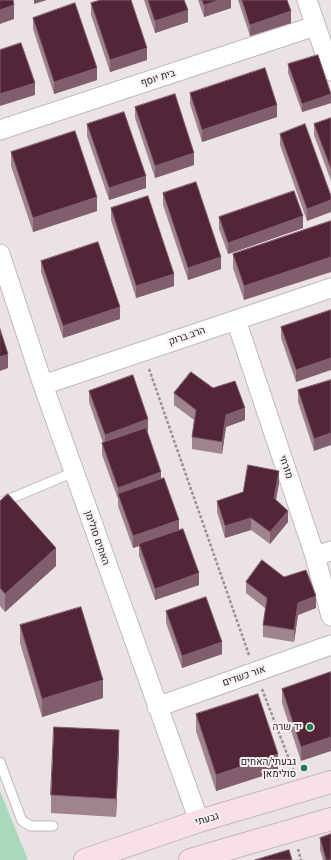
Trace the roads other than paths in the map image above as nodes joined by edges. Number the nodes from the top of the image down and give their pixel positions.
1 (307, 0) edge
2 (315, 26) junction
3 (331, 71) edge
4 (0, 130) edge
5 (0, 254) edge
6 (331, 288) edge
7 (236, 320) junction
8 (43, 385) junction
9 (74, 472) junction
10 (0, 503) edge
11 (323, 554) edge
12 (331, 616) edge
13 (331, 645) edge
14 (157, 707) junction
15 (0, 762) edge
16 (331, 782) edge
17 (331, 819) edge
18 (199, 821) junction
19 (53, 826) dead end
20 (85, 860) edge
21 (190, 860) edge

1 - 2 street
2 - 3 street
2 - 4 street, בית יוסף
5 - 8 street, האחים סולימן
6 - 7 street, הרב ברוק
7 - 8 street, הרב ברוק
7 - 11 street, מזרחי
8 - 9 street, האחים סולימן
9 - 10 lane
9 - 14 street, האחים סולימן
11 - 12 street, מזרחי
13 - 14 street, אור כשדים
14 - 18 street, האחים סולימן
15 - 19 lane
16 - 18 street, גבעתי
17 - 21 street
18 - 20 street, גבעתי

